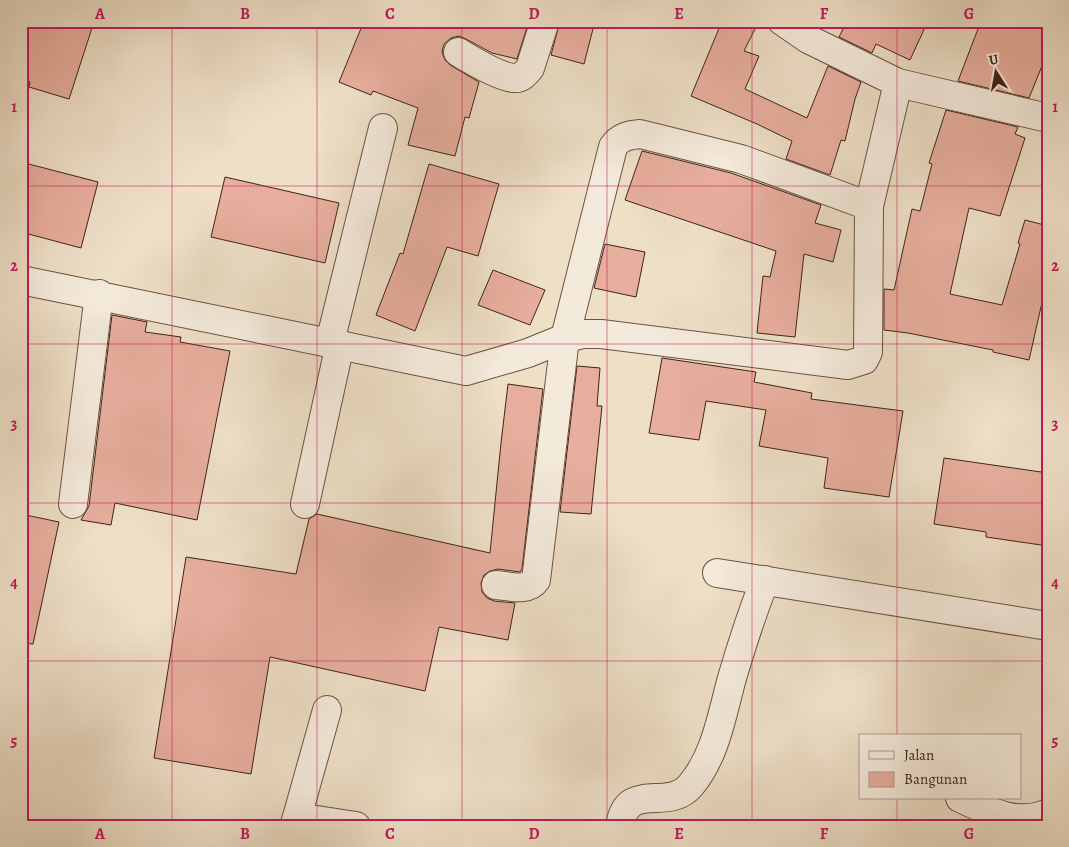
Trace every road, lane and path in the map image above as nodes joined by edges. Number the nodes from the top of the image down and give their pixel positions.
1 (545, 21) edge
2 (782, 21) edge
3 (458, 52) dead end
4 (898, 83) junction
5 (1048, 118) edge
6 (383, 128) dead end
7 (869, 206) junction
8 (21, 280) edge
9 (99, 294) junction
10 (565, 338) junction
11 (335, 343) junction
12 (73, 504) dead end
13 (304, 504) dead end
14 (717, 574) dead end
15 (765, 580) junction
16 (496, 585) dead end
17 (1048, 626) edge
18 (327, 710) dead end
19 (964, 800) edge
20 (1048, 813) edge
21 (295, 821) edge
22 (356, 826) edge
23 (620, 826) edge

1 - 3 street
2 - 4 street
4 - 5 street
4 - 7 street
6 - 11 street
7 - 10 street
7 - 10 street
8 - 9 street
9 - 11 street
9 - 12 street
10 - 11 street
10 - 16 street
11 - 13 street
14 - 15 street
15 - 17 street
15 - 23 street
18 - 21 street
19 - 20 street
21 - 22 street

